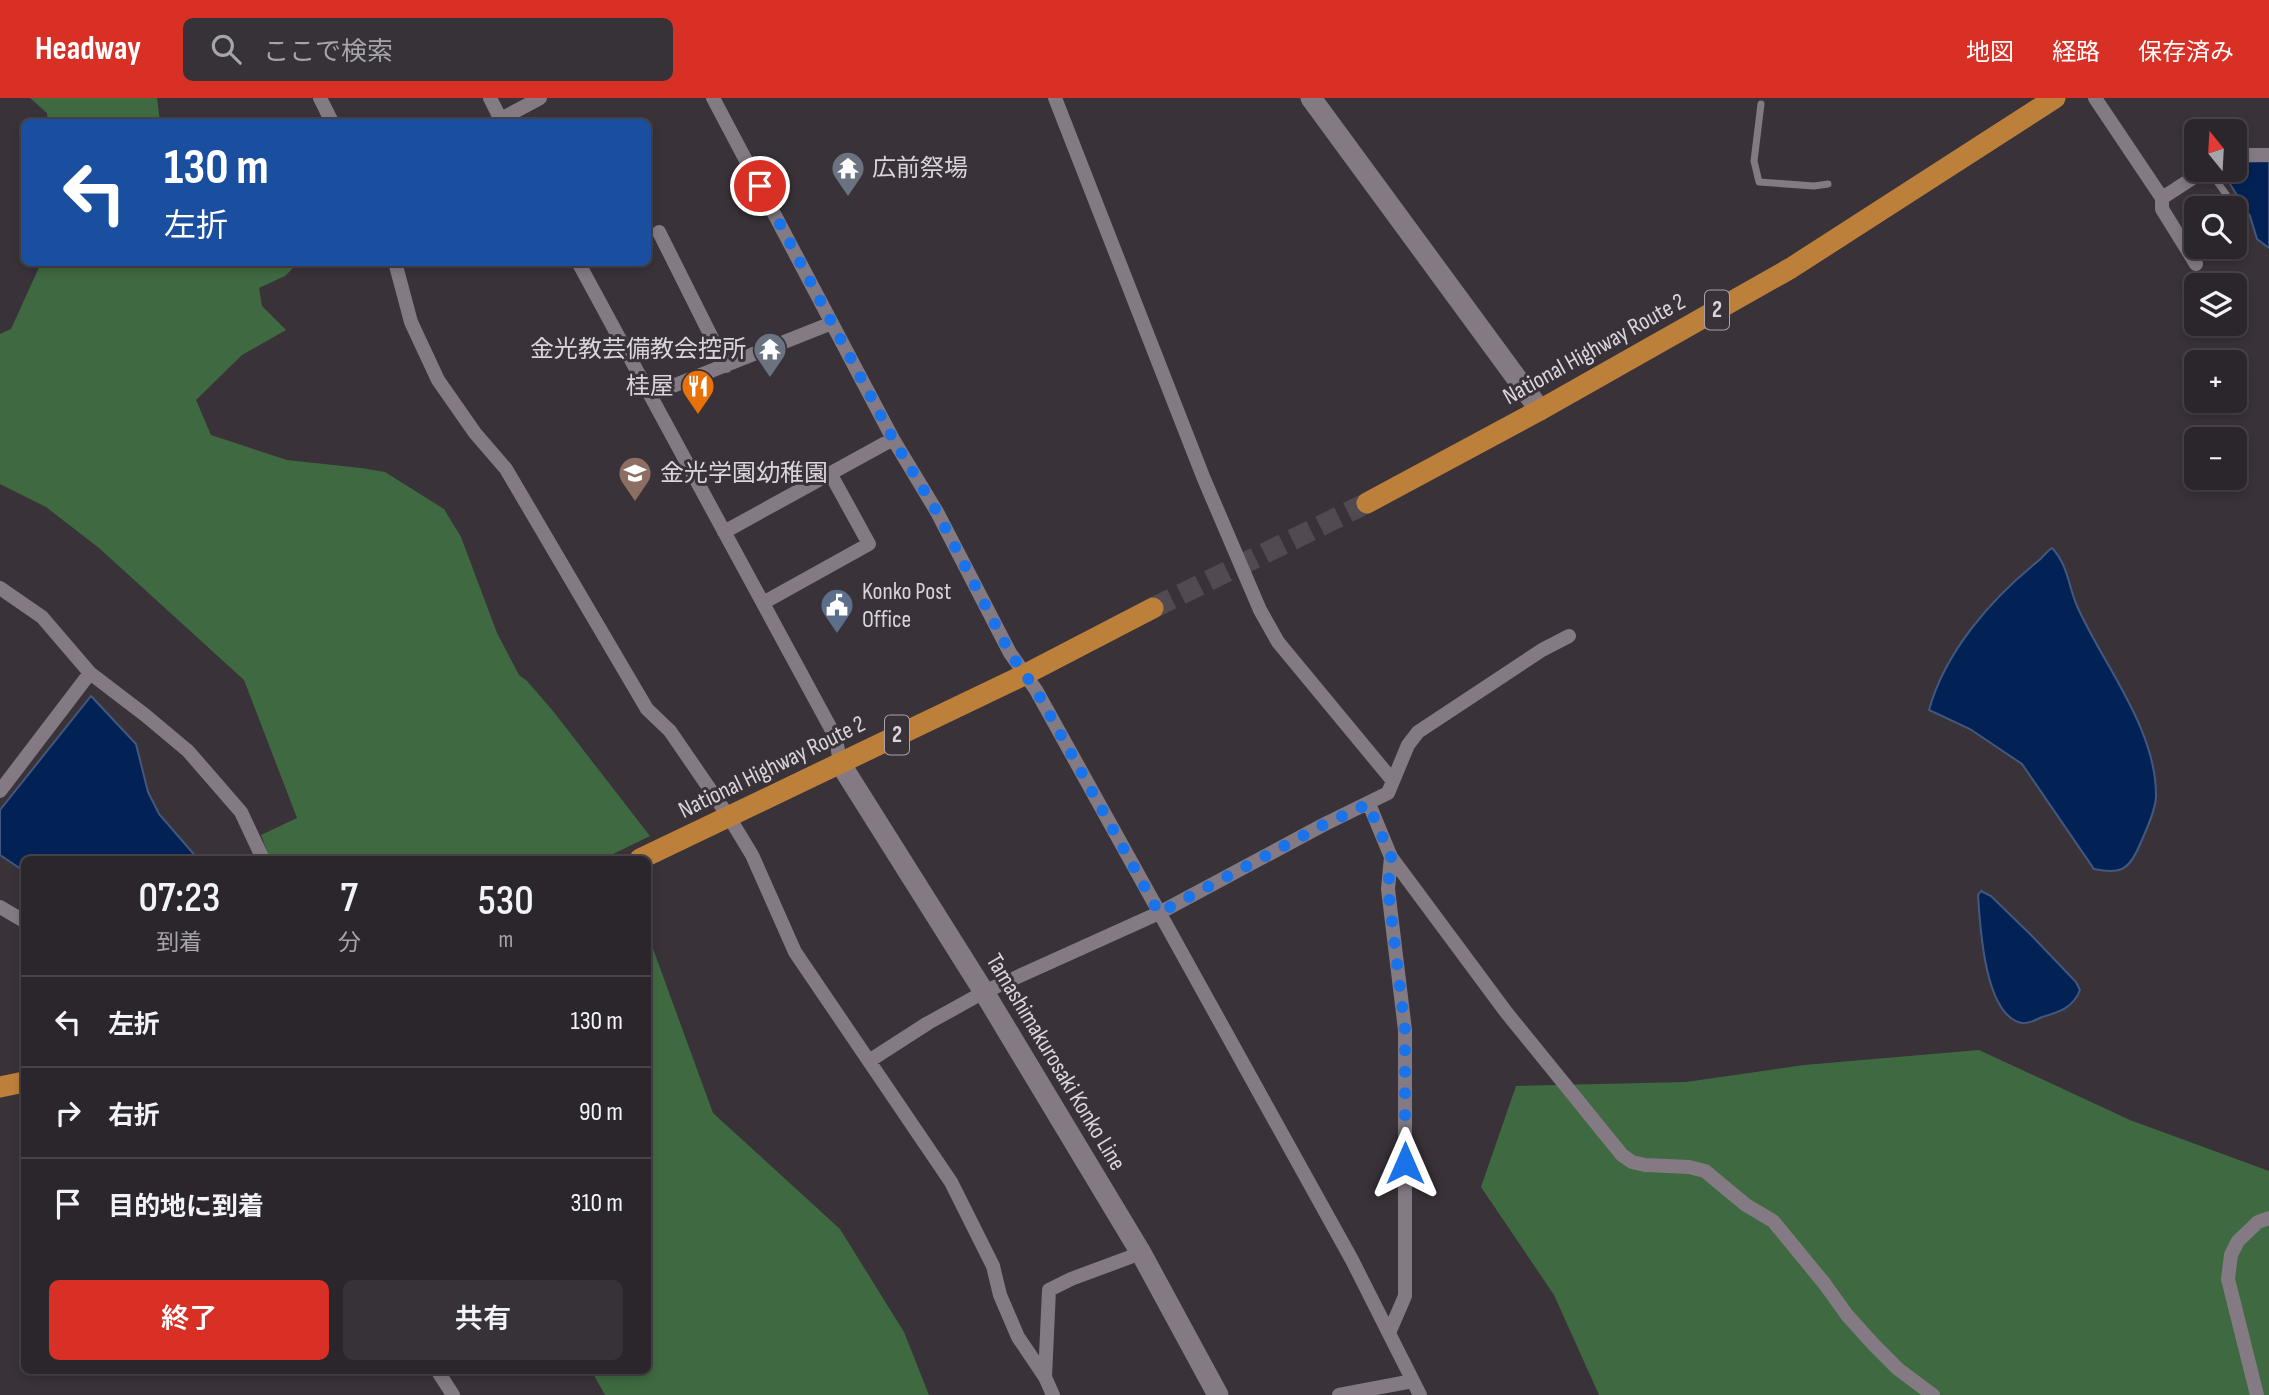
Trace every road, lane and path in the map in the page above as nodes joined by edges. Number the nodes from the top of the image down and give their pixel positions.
1 (320, 98) edge
2 (490, 98) edge
3 (540, 98) edge
4 (713, 98) edge
5 (1055, 98) edge
6 (1311, 98) edge
7 (2055, 98) edge
8 (2095, 98) edge
9 (1760, 104) dead end
10 (330, 119) edge
11 (500, 119) edge
12 (504, 119) edge
13 (2247, 155) edge
14 (2269, 155) edge
15 (2188, 182) edge
16 (1829, 184) dead end
17 (2162, 198) junction
18 (659, 232) dead end
19 (2196, 264) dead end
20 (396, 266) edge
21 (580, 266) edge
22 (832, 323) junction
23 (726, 366) junction
24 (650, 395) junction
25 (1540, 410) junction
26 (893, 439) junction
27 (830, 473) junction
28 (1367, 503) tunnel mouth
29 (724, 531) junction
30 (0, 588) edge
31 (762, 603) junction
32 (1153, 608) tunnel mouth
33 (1569, 635) dead end
34 (90, 673) junction
35 (1024, 675) junction
36 (839, 763) junction
37 (1393, 781) junction
38 (0, 791) edge
39 (1368, 804) junction
40 (729, 817) junction
41 (262, 856) edge
42 (646, 856) edge
43 (1391, 857) junction
44 (0, 907) edge
45 (1159, 913) junction
46 (21, 919) edge
47 (984, 992) junction
48 (869, 1061) junction
49 (21, 1083) edge
50 (0, 1087) edge
51 (2269, 1218) edge
52 (1141, 1254) junction
53 (1389, 1333) junction
54 (440, 1374) edge
55 (1045, 1377) junction
56 (1413, 1381) junction
57 (453, 1395) edge
58 (1053, 1395) edge
59 (1218, 1395) edge
60 (1339, 1395) edge
61 (1420, 1395) edge
62 (1933, 1395) edge
63 (2257, 1395) edge

1 - 10 street
2 - 11 street
3 - 12 street
4 - 22 street
5 - 37 street
6 - 25 main road
7 - 25 highway, National Highway Route 2 / 2
8 - 17 street
9 - 16 lane
13 - 14 street
15 - 17 street
17 - 19 street
18 - 23 street
20 - 40 street
21 - 24 street
22 - 23 street
22 - 26 street
23 - 24 street
24 - 29 street
25 - 28 highway, National Highway Route 2 / 2
26 - 27 street
26 - 35 street
27 - 29 street
27 - 31 street
29 - 31 street
30 - 34 street
31 - 36 street
32 - 35 highway, National Highway Route 2 / 2
33 - 37 street
34 - 38 street
34 - 41 street
35 - 36 highway, National Highway Route 2 / 2
35 - 45 street
36 - 40 highway, National Highway Route 2 / 2
36 - 47 main road, Tamashimakurosaki Konko Line
37 - 39 street
39 - 43 street
39 - 45 street
40 - 42 highway, National Highway Route 2 / 2
40 - 48 street
43 - 53 street
43 - 62 street
44 - 46 street
45 - 47 street
45 - 53 street
47 - 48 street
47 - 52 main road, Tamashimakurosaki Konko Line
48 - 55 street
49 - 50 highway
51 - 63 street
52 - 55 street
52 - 59 main road, Tamashimakurosaki Konko Line
53 - 56 street
54 - 57 street
55 - 58 street
56 - 60 street
56 - 61 street

